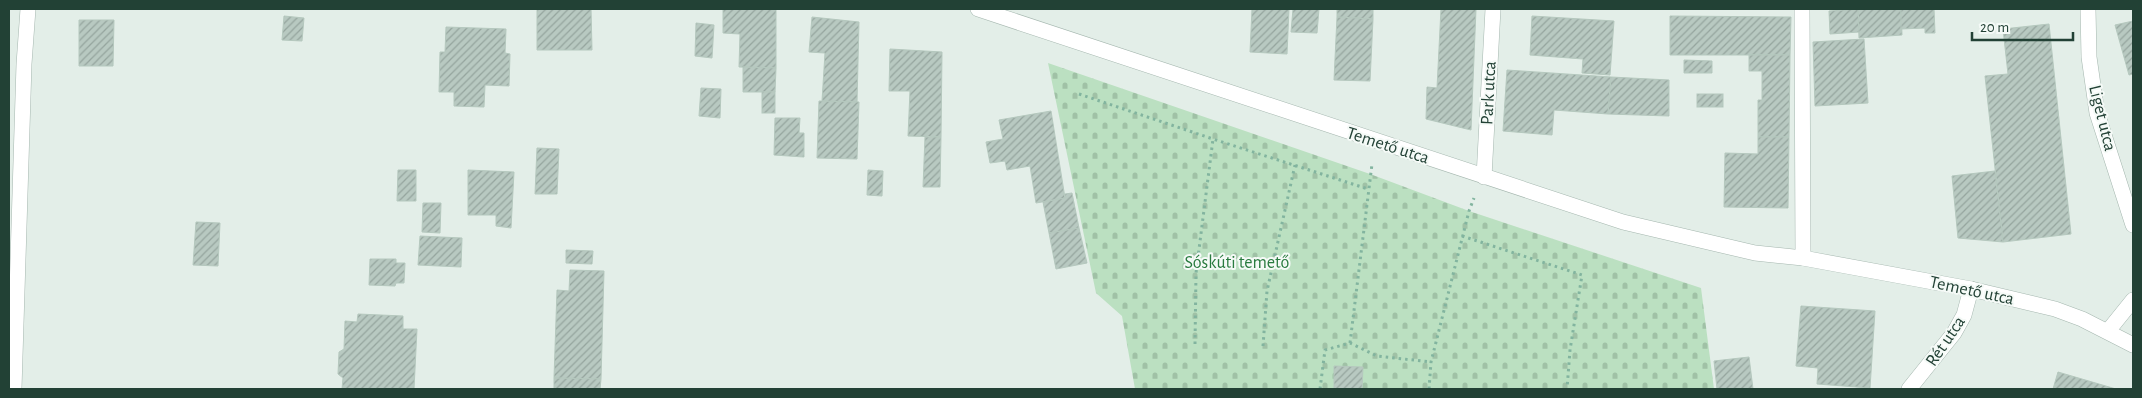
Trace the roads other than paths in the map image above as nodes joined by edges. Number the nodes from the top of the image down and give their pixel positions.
1 (28, 9) edge
2 (978, 9) edge
3 (1493, 9) edge
4 (1802, 9) edge
5 (2088, 9) edge
6 (1484, 177) junction
7 (2133, 225) edge
8 (1803, 258) junction
9 (1971, 288) junction
10 (2133, 300) edge
11 (2108, 331) junction
12 (2133, 345) edge
13 (14, 389) edge
14 (1909, 389) edge

1 - 13 street
2 - 6 street, Temető utca
3 - 6 street, Park utca
4 - 8 street
5 - 7 street, Liget utca
6 - 8 street, Temető utca
8 - 9 street, Temető utca
9 - 11 street, Temető utca
9 - 14 street, Rét utca
10 - 11 street
11 - 12 street, Temető utca

